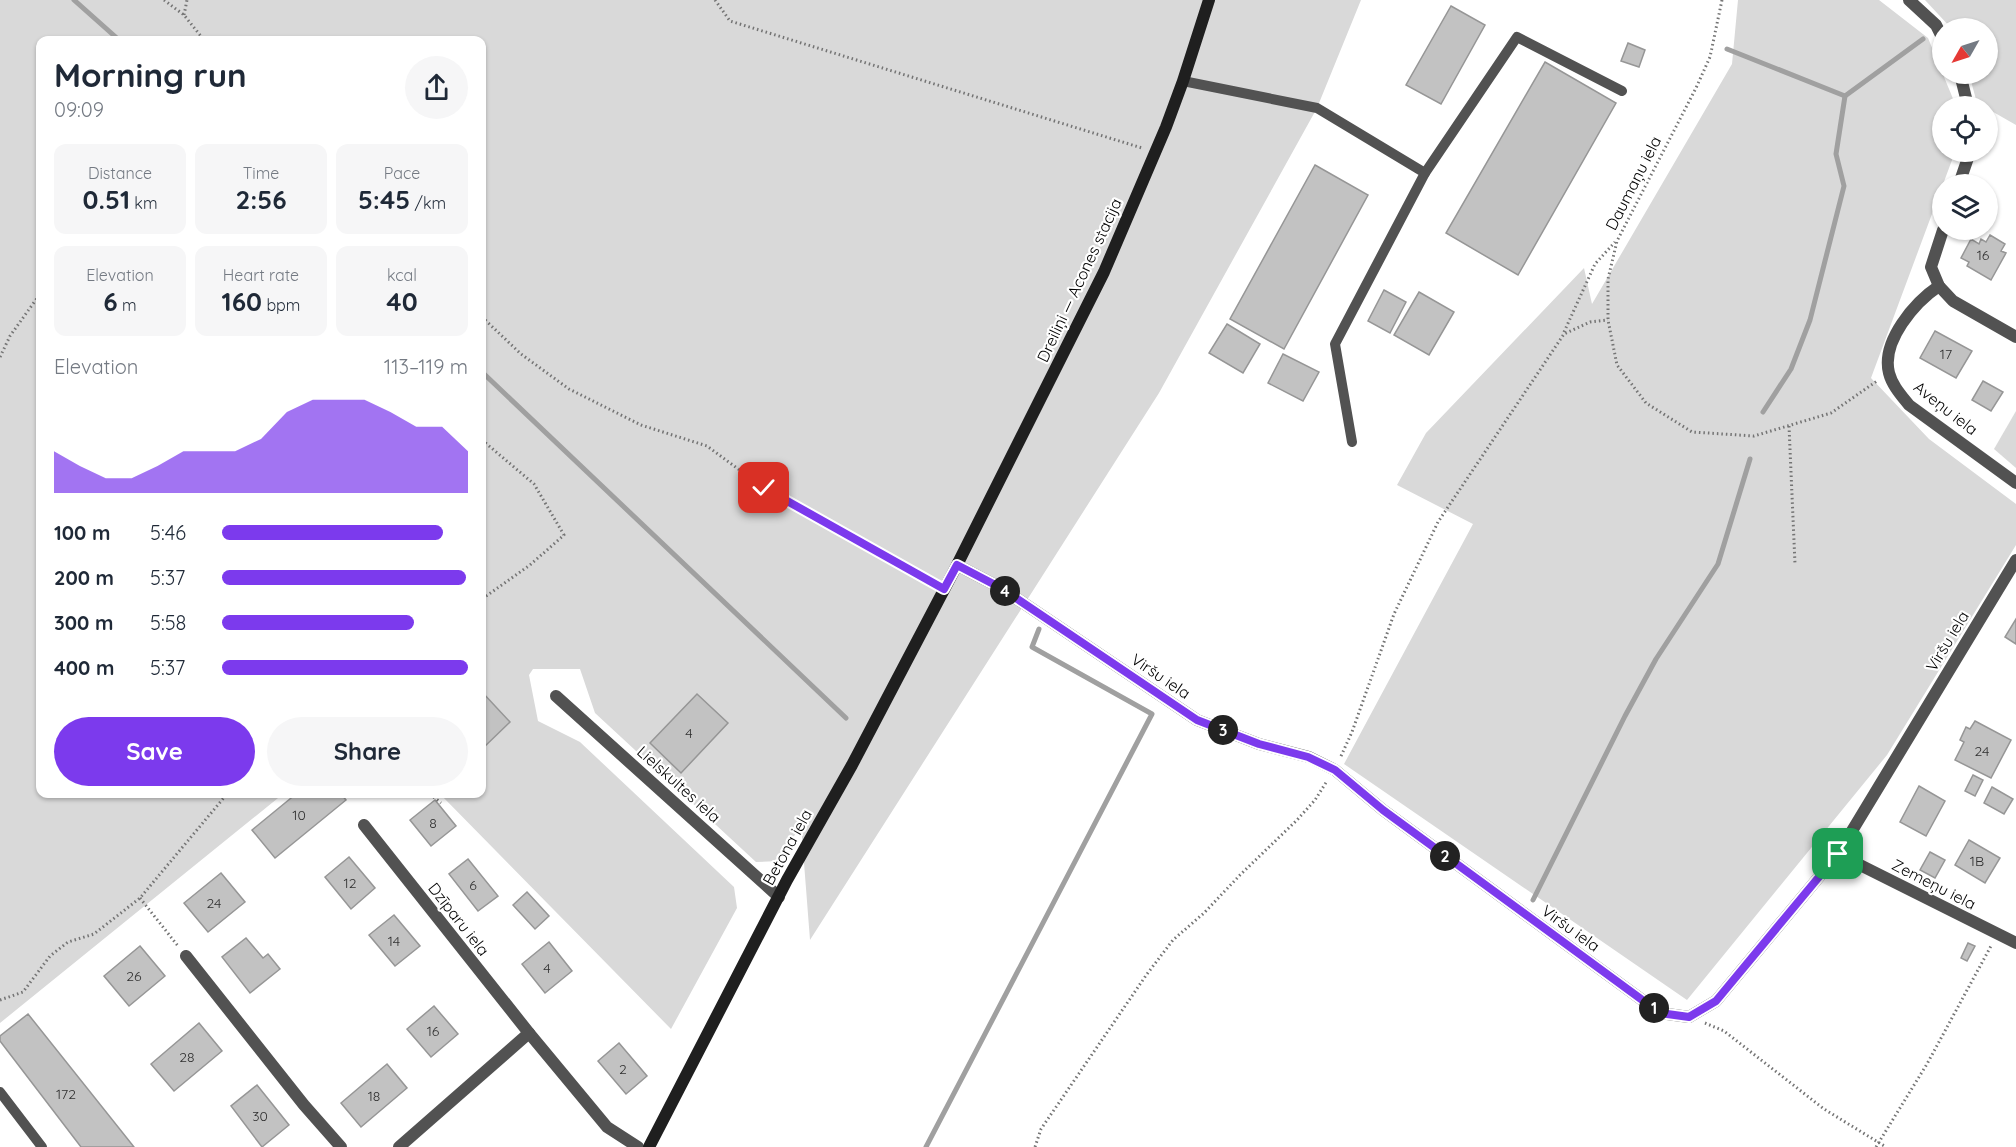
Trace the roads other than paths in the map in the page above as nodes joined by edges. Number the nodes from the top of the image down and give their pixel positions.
1 (1209, 0) edge
2 (1909, 0) edge
3 (1932, 21) edge
4 (1183, 81) junction
5 (1622, 91) dead end
6 (1425, 173) junction
7 (1940, 240) edge
8 (1939, 286) junction
9 (2016, 337) edge
10 (1352, 442) dead end
11 (2016, 483) edge
12 (2016, 560) edge
13 (957, 565) junction
14 (556, 696) dead end
15 (364, 825) dead end
16 (1838, 854) junction
17 (779, 897) junction
18 (2016, 943) edge
19 (186, 956) road end
20 (529, 1033) junction
21 (0, 1092) edge
22 (42, 1147) edge
23 (341, 1147) edge
24 (399, 1147) edge
25 (638, 1147) edge
26 (649, 1147) edge

1 - 4 main road, Dreiliņi — Acones stacija
2 - 3 street
4 - 6 lane
4 - 13 main road, Dreiliņi — Acones stacija
5 - 6 lane
6 - 10 lane
7 - 8 street
8 - 9 street
8 - 11 street, Aveņu iela
12 - 16 street, Viršu iela
13 - 16 street, Viršu iela
13 - 17 main road, Betona iela
14 - 17 street, Lielskultes iela
15 - 20 street, Dzīparu iela
16 - 18 street, Zemeņu iela
17 - 26 main road, Betona iela
19 - 23 street
20 - 24 street
20 - 25 street, Dzīparu iela
21 - 22 lane

